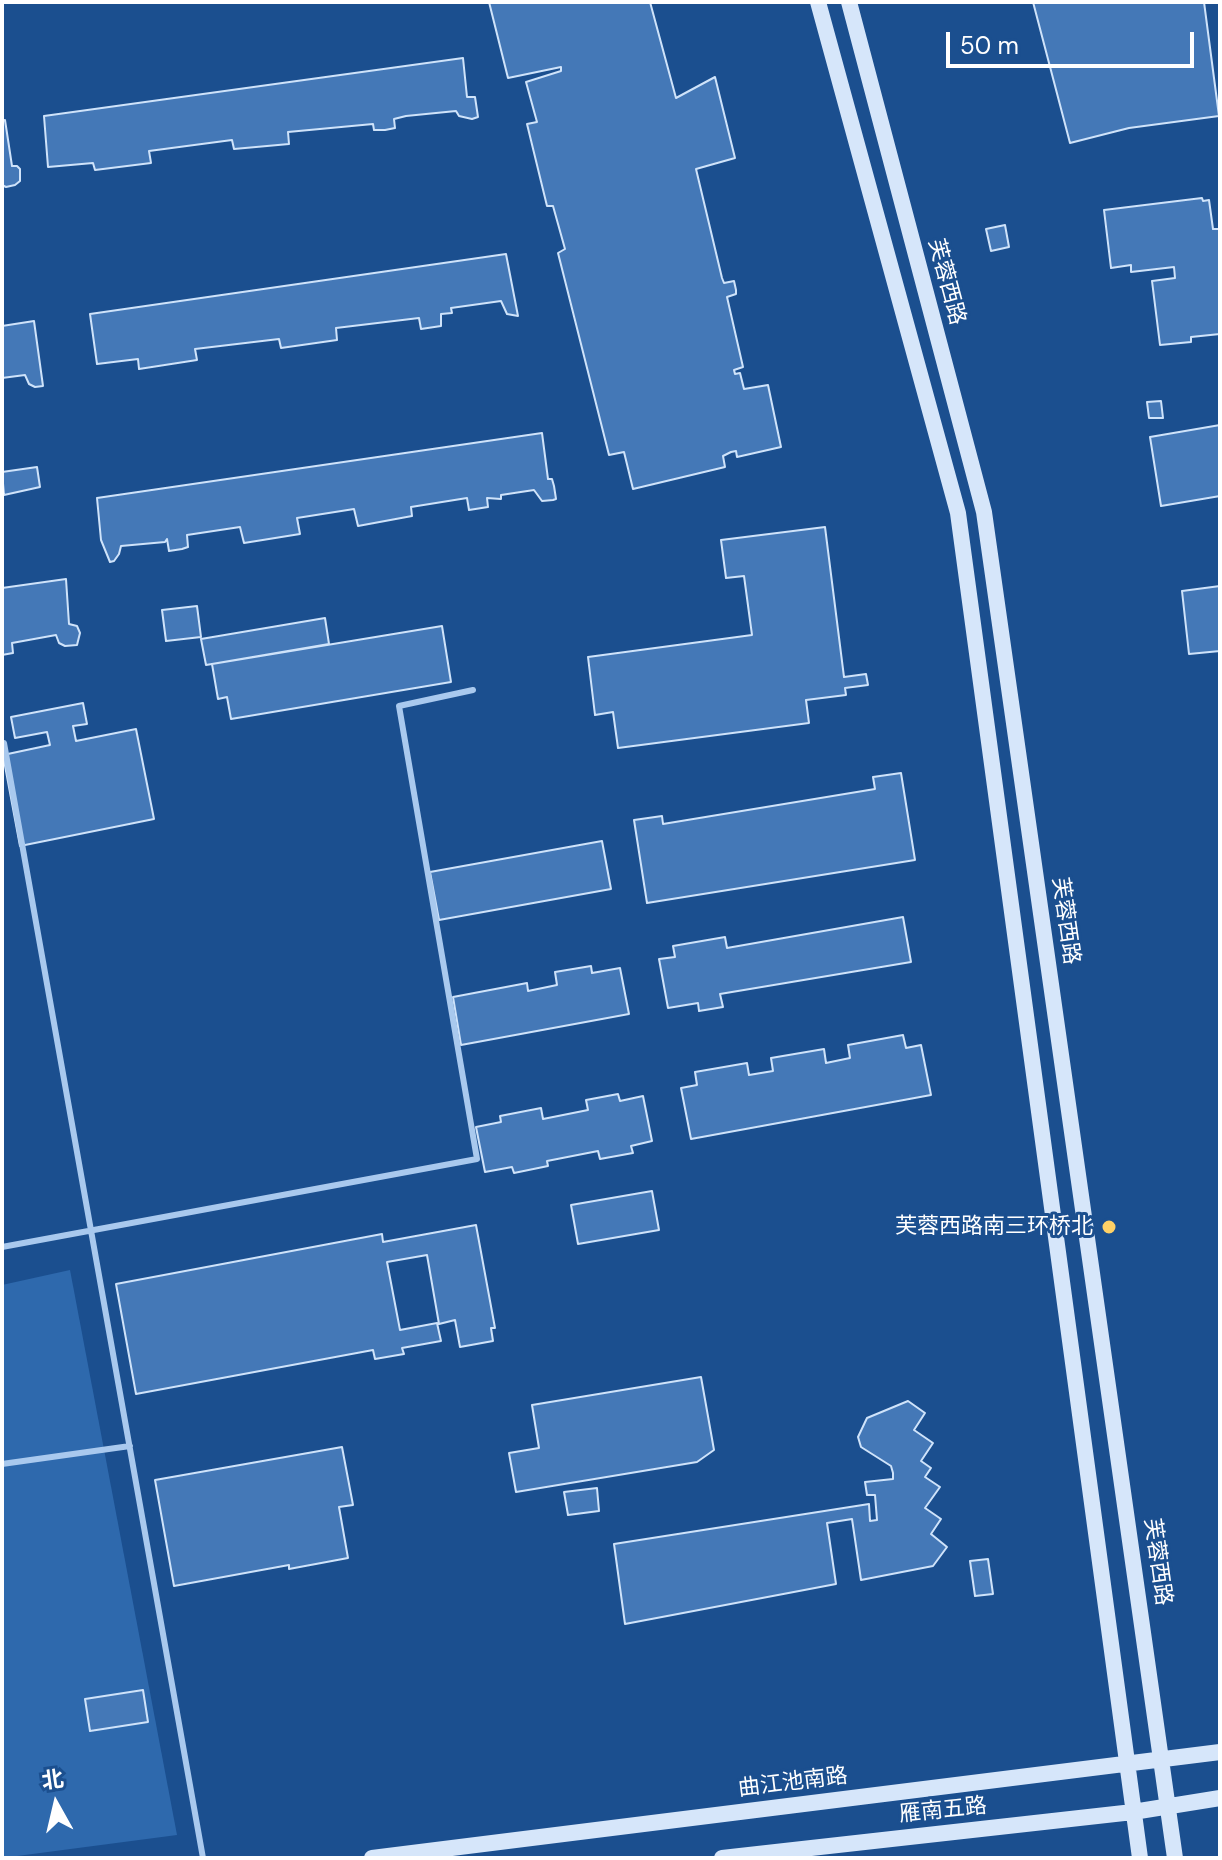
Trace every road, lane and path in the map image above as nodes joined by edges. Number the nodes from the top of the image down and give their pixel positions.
1 (818, 2) edge
2 (849, 2) edge
3 (473, 690) dead end
4 (4, 743) dead end
5 (91, 1230) junction
6 (2, 1247) edge
7 (130, 1446) junction
8 (2, 1464) edge
9 (1220, 1752) edge
10 (1163, 1759) junction
11 (1126, 1763) junction
12 (1220, 1798) edge
13 (1168, 1806) junction
14 (1133, 1812) junction
15 (203, 1858) edge
16 (372, 1858) edge
17 (722, 1858) edge
18 (1140, 1858) edge
19 (1175, 1858) edge

1 - 11 main road
2 - 10 main road, 芙蓉西路
3 - 5 lane
4 - 5 lane
5 - 6 lane
5 - 7 lane
7 - 8 lane
7 - 15 lane
9 - 10 main road, 曲江池南路
10 - 11 main road, 曲江池南路
10 - 13 main road, 芙蓉西路
11 - 14 main road
11 - 16 main road, 曲江池南路
12 - 13 main road
13 - 14 main road, 雁南五路
13 - 19 main road, 芙蓉西路
14 - 17 main road, 雁南五路
14 - 18 main road

